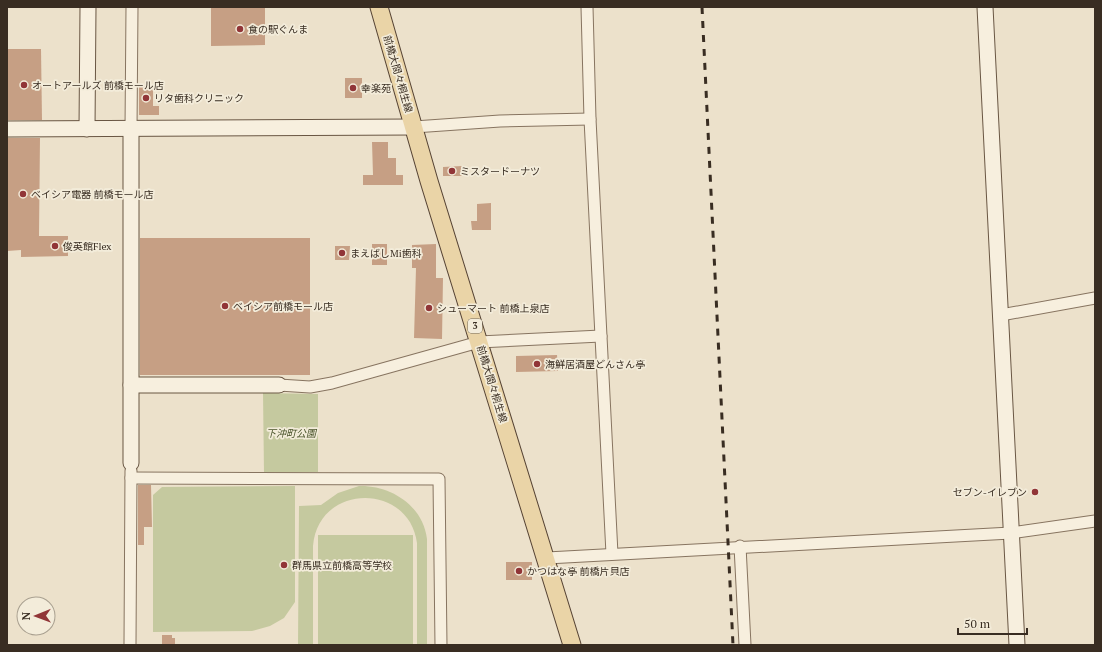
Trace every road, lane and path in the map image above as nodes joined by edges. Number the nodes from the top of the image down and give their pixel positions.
1 (88, 7) edge
2 (132, 7) edge
3 (379, 7) edge
4 (587, 7) edge
5 (985, 7) edge
6 (590, 119) junction
7 (414, 127) junction
8 (7, 129) edge
9 (87, 129) junction
10 (131, 129) junction
11 (1095, 298) edge
12 (1001, 315) junction
13 (601, 336) junction
14 (480, 342) junction
15 (131, 385) junction
16 (279, 385) joint
17 (131, 463) joint
18 (131, 478) junction
19 (1095, 521) edge
20 (1011, 533) junction
21 (740, 546) junction
22 (612, 554) junction
23 (547, 558) junction
24 (130, 645) edge
25 (441, 645) edge
26 (572, 645) edge
27 (745, 645) edge
28 (1017, 645) edge

1 - 9 street
2 - 10 street
3 - 7 main road, 前橋大間々桐生線 / 3
4 - 6 street
5 - 12 street
6 - 7 street
6 - 13 street
7 - 10 street
7 - 14 main road, 前橋大間々桐生線 / 3
8 - 9 street
9 - 10 street
10 - 15 street
11 - 12 street
12 - 20 street
13 - 14 street
13 - 22 street
14 - 16 street
14 - 23 main road, 前橋大間々桐生線 / 3
15 - 16 street
15 - 17 street
17 - 18 street
18 - 24 street
18 - 25 street
19 - 20 street
20 - 21 street
20 - 28 street
21 - 22 street
21 - 27 street
22 - 23 street
23 - 26 main road, 前橋大間々桐生線 / 3

